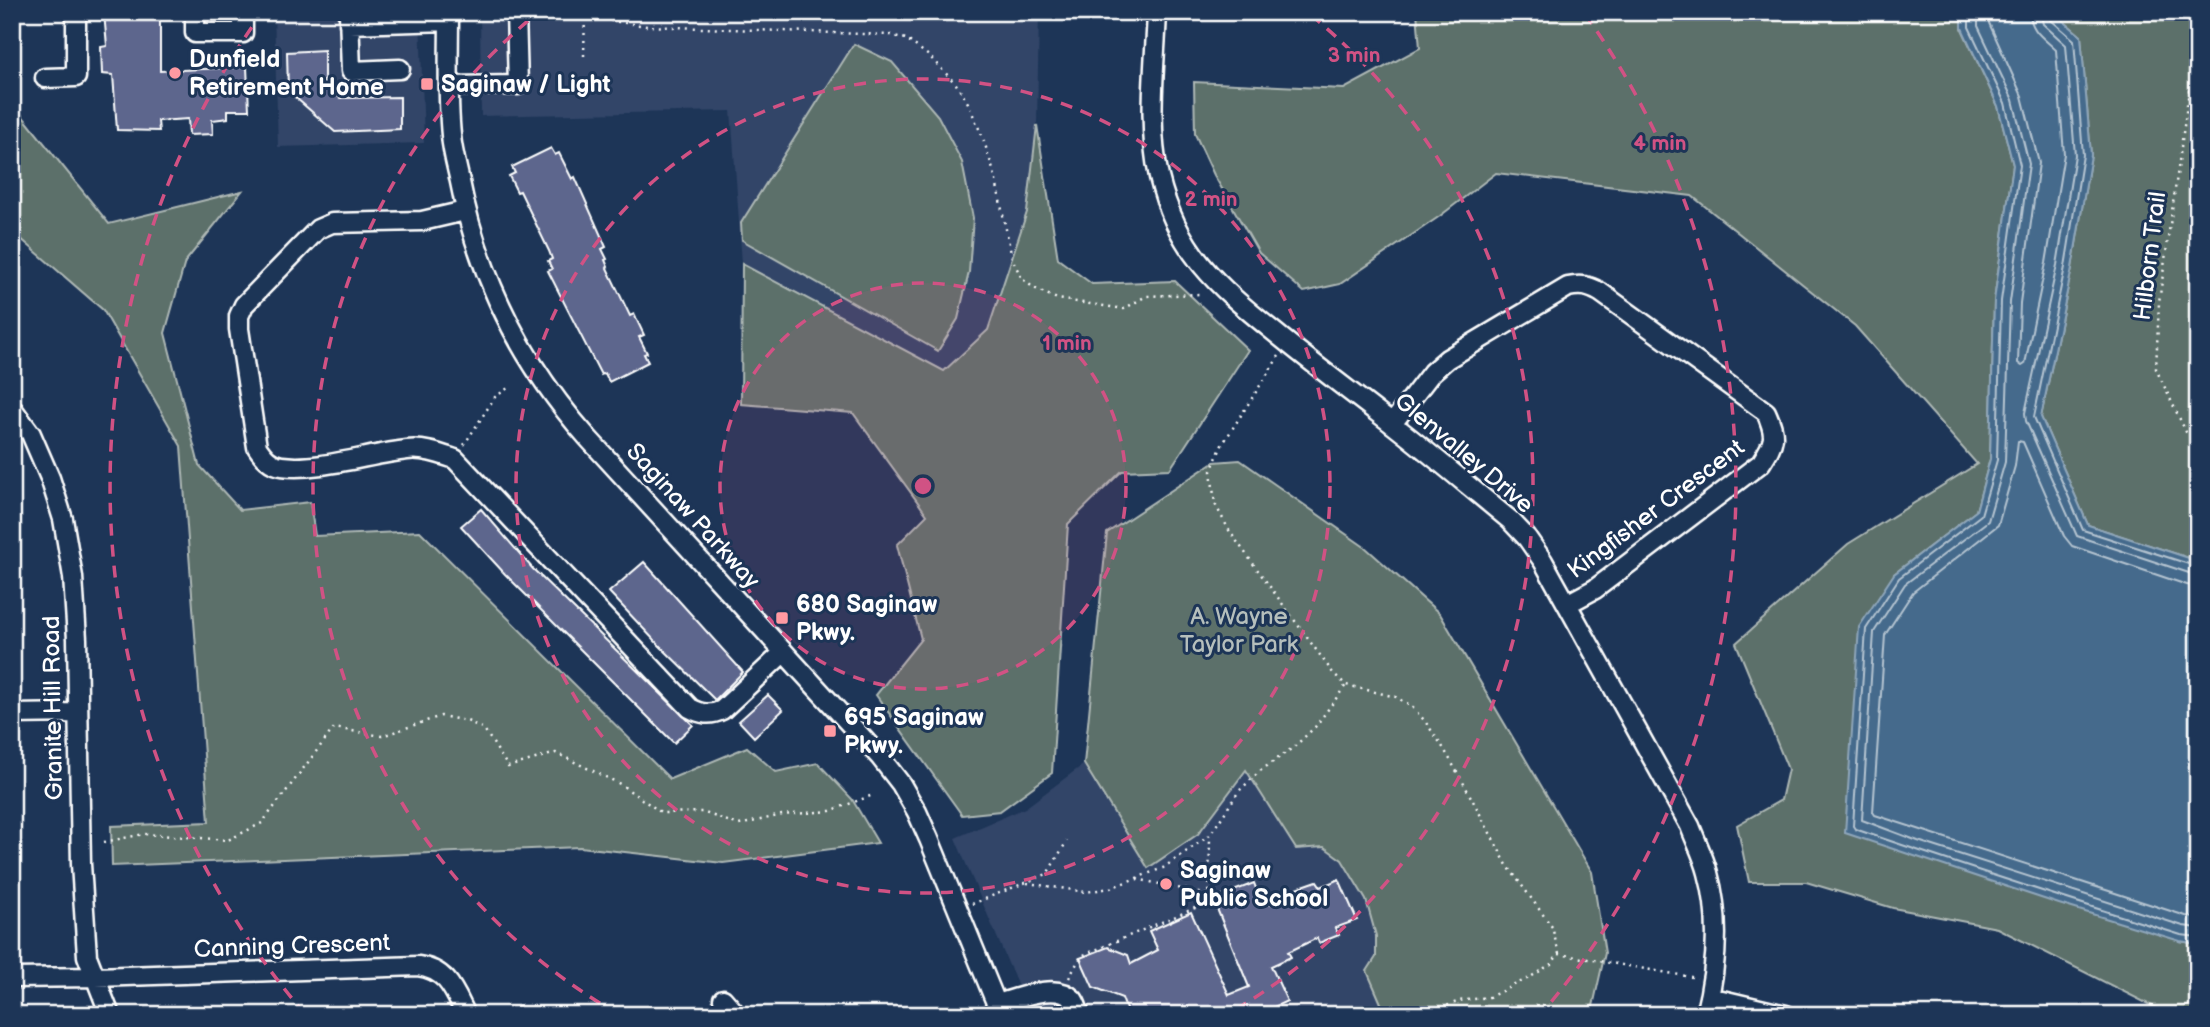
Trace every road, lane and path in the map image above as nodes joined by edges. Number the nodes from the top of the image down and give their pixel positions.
1 (76, 12) edge
2 (195, 12) edge
3 (243, 12) edge
4 (516, 12) edge
5 (585, 12) edge
6 (599, 12) edge
7 (1157, 12) edge
8 (449, 17) edge
9 (348, 18) edge
10 (584, 56) dead end
11 (2198, 63) edge
12 (400, 69) dead end
13 (45, 78) dead end
14 (450, 86) junction
15 (465, 211) junction
16 (1201, 294) dead end
17 (1282, 350) dead end
18 (511, 386) dead end
19 (12, 408) edge
20 (1392, 424) junction
21 (2198, 444) edge
22 (455, 459) junction
23 (1567, 604) junction
24 (784, 652) junction
25 (1346, 685) junction
26 (12, 713) edge
27 (78, 713) junction
28 (873, 795) dead end
29 (1210, 835) junction
30 (1067, 841) dead end
31 (104, 842) dead end
32 (1137, 879) junction
33 (1027, 883) junction
34 (1209, 895) junction
35 (959, 909) junction
36 (1559, 954) junction
37 (96, 977) junction
38 (12, 978) edge
39 (1700, 978) dead end
40 (1062, 992) junction
41 (723, 999) dead end
42 (1707, 1006) edge
43 (999, 1009) edge
44 (110, 1015) edge
45 (466, 1015) edge
46 (737, 1015) edge
47 (1080, 1015) edge
48 (1423, 1015) edge
49 (1786, 1015) edge

1 - 13 street
2 - 3 street
4 - 14 street
5 - 10 path
6 - 16 path
7 - 20 street, Glenvalley Drive
8 - 9 street
8 - 14 street, Saginaw Parkway
9 - 12 street
11 - 21 path, Hilborn Trail
14 - 15 street, Saginaw Parkway
15 - 22 street
15 - 24 street, Saginaw Parkway
17 - 25 path
18 - 22 path
19 - 27 street, Granite Hill Road
20 - 23 street, Glenvalley Drive
20 - 23 street, Kingfisher Crescent
22 - 24 street
23 - 42 street, Glenvalley Drive
24 - 35 street, Saginaw Parkway
25 - 29 path
25 - 36 path
26 - 27 street
27 - 37 street, Granite Hill Road
28 - 31 path
29 - 32 path
29 - 34 path
30 - 33 path
32 - 33 path
32 - 34 path
33 - 35 path
34 - 40 path
35 - 43 street, Saginaw Parkway
36 - 39 path
36 - 48 path
37 - 38 street, Canning Crescent
37 - 44 street, Granite Hill Road
37 - 45 street, Canning Crescent
40 - 43 street
40 - 47 street
41 - 46 street
42 - 49 street

